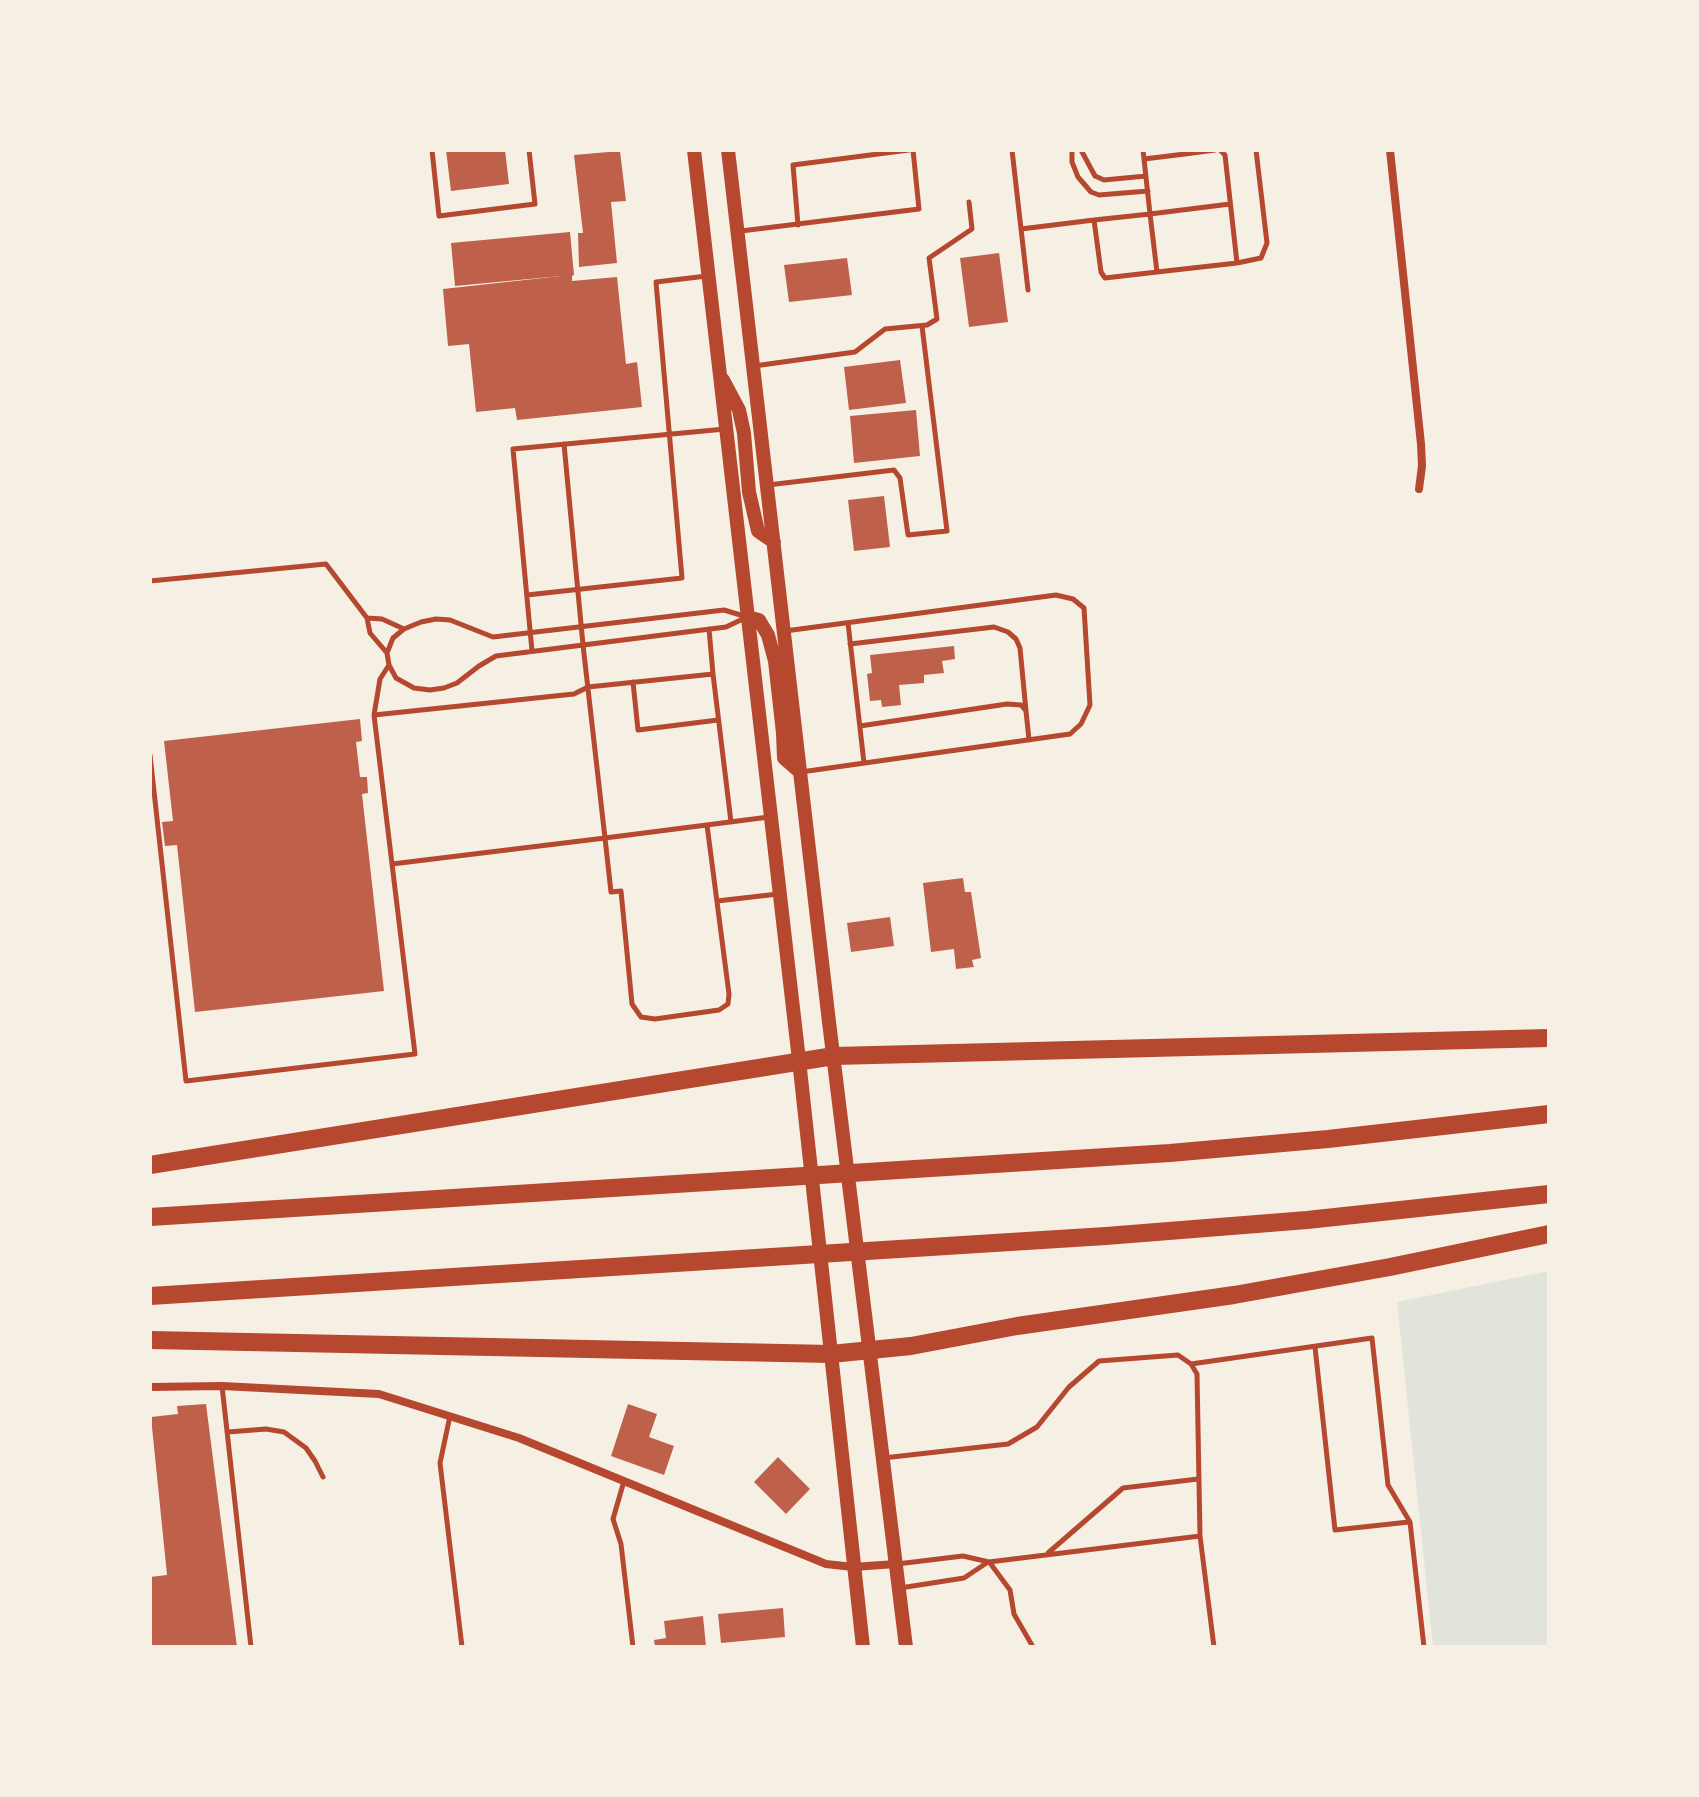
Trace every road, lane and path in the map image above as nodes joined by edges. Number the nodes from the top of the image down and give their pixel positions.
1 (432, 150) edge
2 (529, 150) edge
3 (694, 150) edge
4 (728, 150) edge
5 (911, 150) edge
6 (1012, 150) edge
7 (1072, 150) edge
8 (1081, 150) edge
9 (1143, 150) edge
10 (1218, 150) edge
11 (1256, 150) edge
12 (1390, 150) edge
13 (1185, 152) edge
14 (1144, 159) junction
15 (1146, 176) junction
16 (1148, 191) junction
17 (969, 202) dead end
18 (1230, 204) junction
19 (1150, 214) junction
20 (1094, 220) junction
21 (798, 225) junction
22 (1021, 229) junction
23 (738, 231) junction
24 (1237, 263) junction
25 (1157, 272) junction
26 (708, 276) junction
27 (1028, 290) dead end
28 (922, 326) junction
29 (753, 366) junction
30 (719, 373) junction
31 (726, 429) junction
32 (668, 434) junction
33 (564, 444) junction
34 (767, 485) junction
35 (1419, 489) dead end
36 (774, 542) junction
37 (150, 581) edge
38 (577, 589) junction
39 (527, 595) junction
40 (747, 617) junction
41 (367, 618) junction
42 (848, 623) junction
43 (581, 627) junction
44 (404, 629) junction
45 (709, 629) junction
46 (784, 632) junction
47 (530, 633) junction
48 (850, 644) junction
49 (583, 645) junction
50 (532, 651) junction
51 (387, 653) junction
52 (389, 665) junction
53 (713, 674) junction
54 (633, 682) junction
55 (588, 687) junction
56 (1026, 711) junction
57 (374, 715) junction
58 (718, 720) junction
59 (860, 726) junction
60 (1029, 740) junction
61 (150, 755) edge
62 (864, 763) junction
63 (800, 772) junction
64 (770, 817) junction
65 (731, 822) junction
66 (707, 825) junction
67 (605, 838) junction
68 (392, 864) junction
69 (779, 894) junction
70 (717, 901) junction
71 (1549, 1038) edge
72 (834, 1056) junction
73 (799, 1060) junction
74 (1549, 1114) edge
75 (150, 1165) edge
76 (1549, 1194) edge
77 (150, 1217) edge
78 (1549, 1234) edge
79 (150, 1296) edge
80 (150, 1340) edge
81 (1315, 1347) junction
82 (868, 1350) junction
83 (831, 1354) junction
84 (1191, 1364) junction
85 (222, 1386) junction
86 (150, 1387) edge
87 (450, 1416) junction
88 (228, 1432) junction
89 (882, 1458) junction
90 (323, 1477) dead end
91 (1198, 1479) junction
92 (624, 1481) junction
93 (1410, 1522) junction
94 (1200, 1536) junction
95 (1046, 1555) junction
96 (989, 1562) junction
97 (896, 1564) junction
98 (853, 1567) junction
99 (899, 1588) junction
100 (251, 1647) edge
101 (462, 1647) edge
102 (633, 1647) edge
103 (863, 1647) edge
104 (906, 1647) edge
105 (1033, 1647) edge
106 (1214, 1647) edge
107 (1424, 1647) edge

1 - 2 lane
3 - 26 main road
4 - 23 main road
5 - 21 lane
5 - 21 lane
6 - 22 lane
7 - 16 lane
8 - 15 lane
9 - 14 lane
10 - 13 lane
10 - 18 lane
11 - 24 lane
12 - 35 street
13 - 14 lane
14 - 15 lane
15 - 16 lane
16 - 19 lane
17 - 28 lane
18 - 19 lane
18 - 24 lane
19 - 20 lane
19 - 25 lane
20 - 22 lane
20 - 25 lane
21 - 23 lane
22 - 27 lane
23 - 29 main road
24 - 25 lane
26 - 30 main road
26 - 32 lane
28 - 29 lane
28 - 34 lane
29 - 34 main road
30 - 31 main road
30 - 36 main road
31 - 32 lane
31 - 40 main road
32 - 33 lane
32 - 38 lane
33 - 38 lane
33 - 39 lane
34 - 36 main road
36 - 46 main road
37 - 41 lane
38 - 39 lane
38 - 43 lane
39 - 47 lane
40 - 43 lane
40 - 45 lane
40 - 63 main road
40 - 64 main road
41 - 44 lane
41 - 51 lane
42 - 46 lane
42 - 48 lane
42 - 60 lane
43 - 47 lane
43 - 49 lane
44 - 47 lane
44 - 51 lane
45 - 49 lane
45 - 53 lane
46 - 63 main road
47 - 50 lane
48 - 56 lane
48 - 59 lane
49 - 50 lane
49 - 55 lane
50 - 52 lane
51 - 52 lane
52 - 57 lane
53 - 54 lane
53 - 58 lane
54 - 55 lane
54 - 58 lane
55 - 57 lane
55 - 67 lane
56 - 59 lane
56 - 60 lane
57 - 68 lane
58 - 65 lane
59 - 62 lane
60 - 62 lane
61 - 68 lane
62 - 63 lane
63 - 72 main road
64 - 65 lane
64 - 69 main road
65 - 66 lane
66 - 67 lane
66 - 70 lane
67 - 68 lane
67 - 70 lane
69 - 70 lane
69 - 73 main road
71 - 72 highway
72 - 73 highway
72 - 82 main road
73 - 75 highway
73 - 83 main road
74 - 77 highway
76 - 79 highway
78 - 82 highway
80 - 83 highway
81 - 84 lane
81 - 93 lane
81 - 93 lane
82 - 83 highway
82 - 89 main road
83 - 98 main road
84 - 89 lane
84 - 91 lane
85 - 86 street
85 - 87 street
85 - 88 lane
87 - 92 street
87 - 101 lane
88 - 90 lane
88 - 100 lane
89 - 97 main road
91 - 94 lane
91 - 95 lane
92 - 98 street
92 - 102 lane
93 - 107 lane
94 - 95 lane
94 - 106 lane
95 - 96 lane
96 - 97 lane
96 - 99 lane
96 - 105 lane
97 - 98 street
97 - 99 main road
98 - 103 main road
99 - 104 main road

